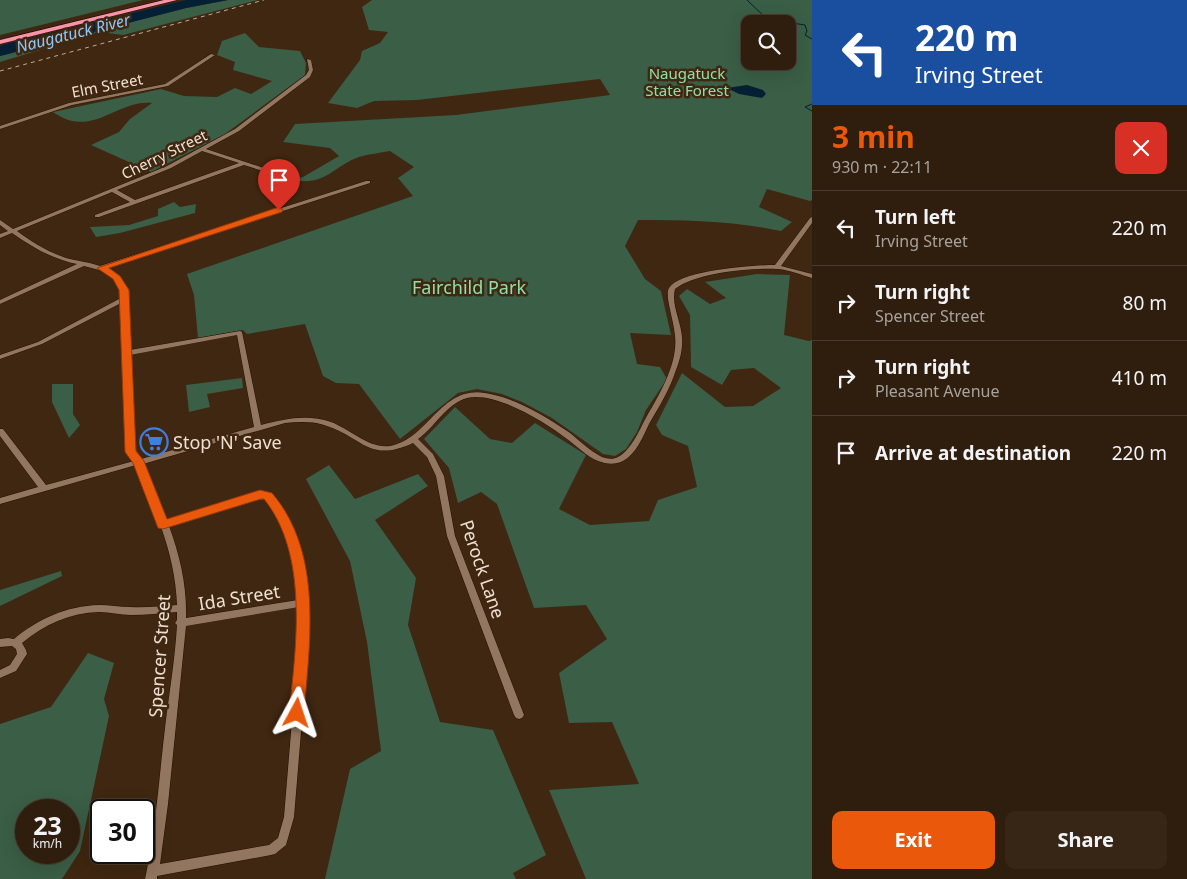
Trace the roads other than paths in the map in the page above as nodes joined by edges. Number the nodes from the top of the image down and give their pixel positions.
1 (159, 0) edge
2 (173, 0) edge
3 (0, 40) edge
4 (213, 55) dead end
5 (308, 60) dead end
6 (0, 128) edge
7 (203, 150) junction
8 (244, 163) junction
9 (271, 172) dead end
10 (368, 182) dead end
11 (114, 191) junction
12 (134, 202) junction
13 (97, 216) dead end
14 (812, 219) edge
15 (0, 222) edge
16 (13, 231) junction
17 (0, 236) edge
18 (82, 264) junction
19 (777, 267) junction
20 (101, 268) junction
21 (812, 276) edge
22 (125, 299) junction
23 (0, 302) edge
24 (127, 353) junction
25 (0, 358) edge
26 (258, 428) junction
27 (0, 431) edge
28 (413, 438) junction
29 (138, 461) junction
30 (44, 489) junction
31 (0, 501) edge
32 (163, 525) junction
33 (304, 603) junction
34 (180, 608) junction
35 (180, 623) junction
36 (0, 643) edge
37 (15, 643) junction
38 (0, 674) edge
39 (518, 714) dead end
40 (152, 875) edge

1 - 3 highway
2 - 3 highway
4 - 6 street, Elm Street
5 - 7 street, Cherry Street
7 - 8 street
7 - 11 street, Cherry Street
8 - 9 street
8 - 12 street
10 - 20 street
11 - 12 street
11 - 16 street, Cherry Street
12 - 13 street
14 - 19 street
15 - 16 street, Spencer Street
16 - 17 street, Cherry Street
16 - 18 street, Spencer Street
18 - 20 street, Spencer Street
18 - 23 street
19 - 21 street
19 - 28 street
20 - 22 street, Spencer Street
22 - 24 street, Spencer Street
22 - 25 street
24 - 26 street
24 - 29 street, Spencer Street
26 - 28 street
26 - 29 street
27 - 30 street
28 - 39 street, Perock Lane
29 - 30 street
29 - 32 street, Spencer Street
30 - 31 street
32 - 33 street
32 - 34 street, Spencer Street
33 - 35 street, Ida Street
33 - 40 street
34 - 35 street, Spencer Street
34 - 37 street
35 - 40 street, Spencer Street
36 - 37 street
37 - 38 street

